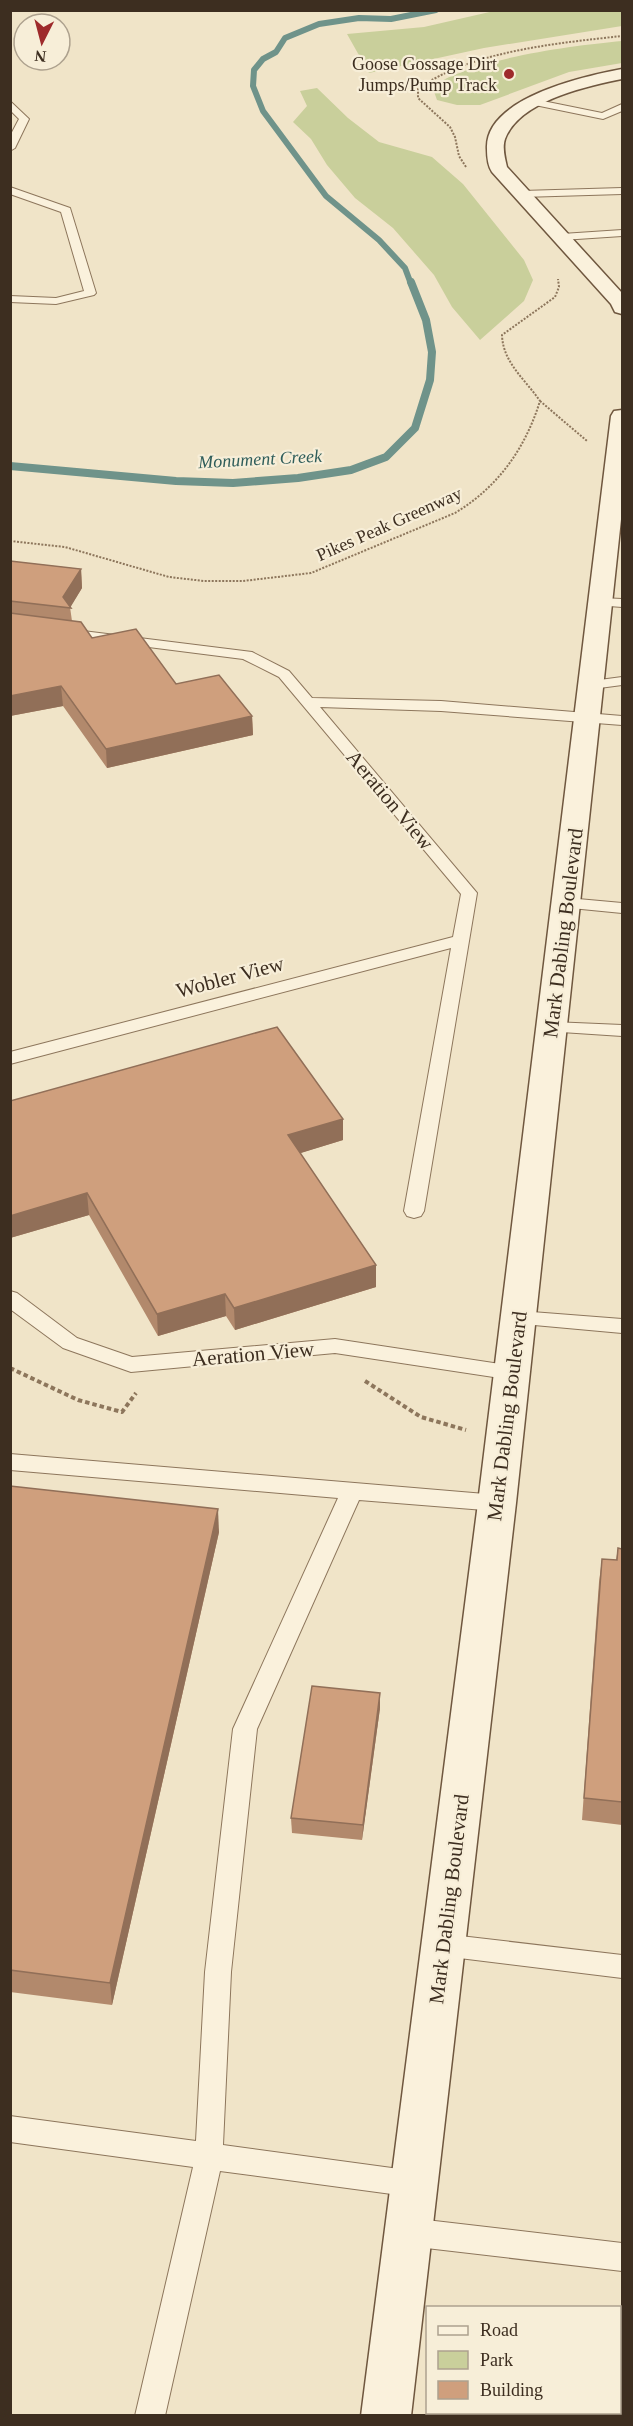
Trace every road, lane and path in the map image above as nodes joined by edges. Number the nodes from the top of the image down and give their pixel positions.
1 (622, 36) edge
2 (622, 74) edge
3 (533, 102) junction
4 (10, 104) edge
5 (622, 107) edge
6 (603, 116) junction
7 (622, 119) edge
8 (10, 148) edge
9 (469, 170) dead end
10 (10, 190) edge
11 (622, 191) edge
12 (522, 194) junction
13 (622, 233) edge
14 (562, 237) junction
15 (555, 272) dead end
16 (10, 299) edge
17 (622, 305) edge
18 (540, 401) junction
19 (622, 416) edge
20 (620, 461) edge
21 (10, 541) edge
22 (612, 603) edge
23 (46, 631) edge
24 (622, 681) edge
25 (592, 685) junction
26 (308, 702) junction
27 (589, 717) junction
28 (622, 720) edge
29 (567, 903) junction
30 (622, 908) edge
31 (461, 940) junction
32 (552, 1027) junction
33 (622, 1031) edge
34 (10, 1058) edge
35 (414, 1211) dead end
36 (10, 1298) edge
37 (519, 1318) junction
38 (622, 1326) edge
39 (10, 1368) edge
40 (513, 1372) junction
41 (362, 1380) dead end
42 (140, 1390) dead end
43 (504, 1441) junction
44 (10, 1462) edge
45 (352, 1491) junction
46 (497, 1503) junction
47 (443, 1945) junction
48 (622, 1967) edge
49 (10, 2129) edge
50 (209, 2157) junction
51 (414, 2184) junction
52 (409, 2232) junction
53 (622, 2257) edge
54 (150, 2415) edge
55 (386, 2415) edge

1 - 9 path
2 - 3 street
3 - 6 lane
3 - 12 street
4 - 8 lane
5 - 6 lane
6 - 7 lane
10 - 16 lane
11 - 12 lane
12 - 14 street
13 - 14 lane
14 - 17 street
15 - 18 path
18 - 20 path
18 - 21 path, Pikes Peak Greenway
19 - 20 street, Mark Dabling Boulevard
20 - 22 street, Mark Dabling Boulevard
22 - 25 street, Mark Dabling Boulevard
23 - 26 lane, Aeration View
24 - 25 lane
25 - 27 street, Mark Dabling Boulevard
26 - 27 lane
26 - 31 lane, Aeration View
27 - 28 lane
27 - 29 street, Mark Dabling Boulevard
29 - 30 lane
29 - 32 street, Mark Dabling Boulevard
31 - 34 lane, Wobler View
31 - 35 lane, Aeration View
32 - 33 lane
32 - 37 street, Mark Dabling Boulevard
36 - 40 lane, Aeration View
37 - 38 lane
37 - 40 street, Mark Dabling Boulevard
39 - 42 path
40 - 43 street, Mark Dabling Boulevard
41 - 43 path
43 - 46 street, Mark Dabling Boulevard
44 - 45 lane
45 - 46 lane
45 - 50 lane
46 - 47 street, Mark Dabling Boulevard
47 - 48 lane
47 - 51 street, Mark Dabling Boulevard
49 - 50 lane
50 - 51 lane
50 - 54 lane
51 - 52 street, Mark Dabling Boulevard
52 - 53 lane
52 - 55 street, Mark Dabling Boulevard

